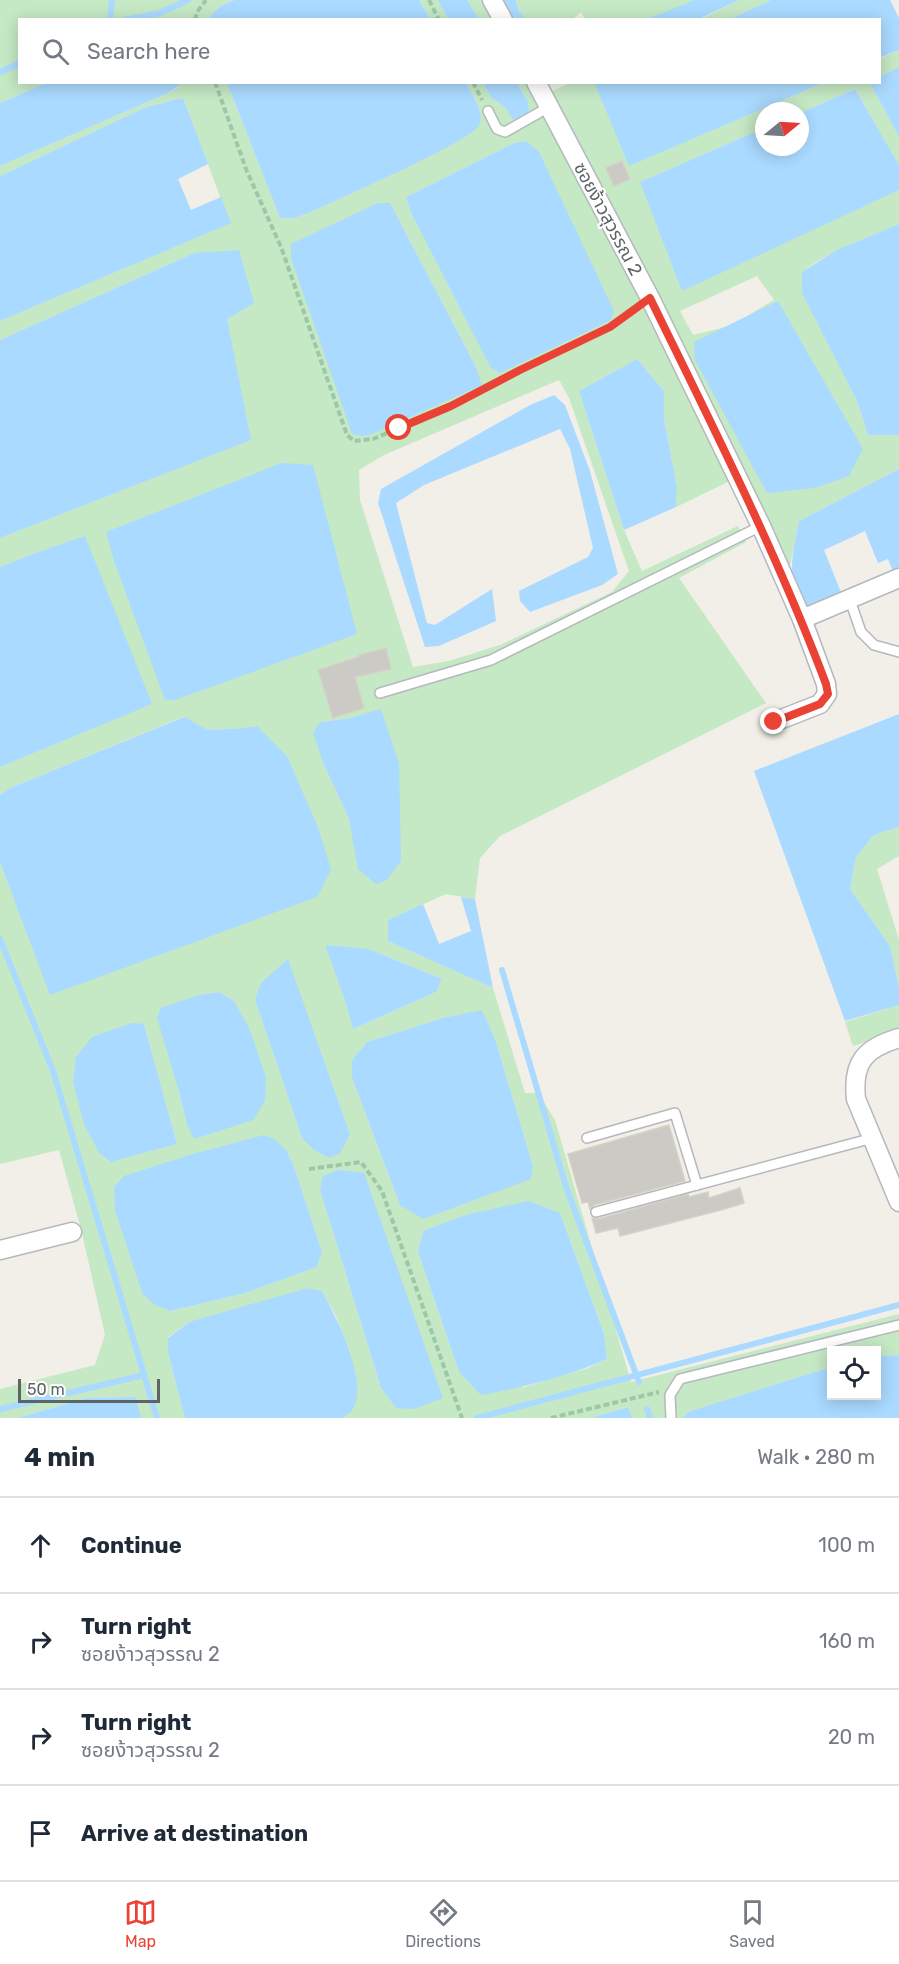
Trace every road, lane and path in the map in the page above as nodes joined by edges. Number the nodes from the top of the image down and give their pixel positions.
1 (206, 0) edge
2 (429, 0) edge
3 (492, 0) edge
4 (196, 18) edge
5 (438, 18) edge
6 (502, 18) edge
7 (216, 84) edge
8 (474, 84) edge
9 (537, 84) edge
10 (549, 107) junction
11 (488, 111) joint
12 (650, 298) junction
13 (760, 526) junction
14 (899, 578) edge
15 (850, 600) junction
16 (802, 619) junction
17 (899, 652) edge
18 (380, 693) dead end
19 (774, 722) dead end
20 (899, 1038) edge
21 (587, 1138) dead end
22 (873, 1138) junction
23 (309, 1169) dead end
24 (696, 1185) junction
25 (899, 1202) edge
26 (596, 1212) dead end
27 (72, 1232) dead end
28 (0, 1250) edge
29 (899, 1325) edge
30 (675, 1388) junction
31 (462, 1418) edge
32 (551, 1418) edge
33 (670, 1418) edge

1 - 4 path
2 - 5 path
3 - 6 street
7 - 12 path
8 - 11 path
9 - 10 street, ซอยง้าวสุวรรณ 2
10 - 11 lane
10 - 12 street, ซอยง้าวสุวรรณ 2
12 - 13 street, ซอยง้าวสุวรรณ 2
13 - 16 street, ซอยง้าวสุวรรณ 2
13 - 18 lane
14 - 15 street
15 - 16 street
15 - 17 lane
16 - 19 street, ซอยง้าวสุวรรณ 2
20 - 22 street
21 - 24 lane
22 - 24 lane
22 - 25 street
23 - 31 path
24 - 26 lane
27 - 28 street
29 - 30 lane
30 - 32 path
30 - 33 lane

